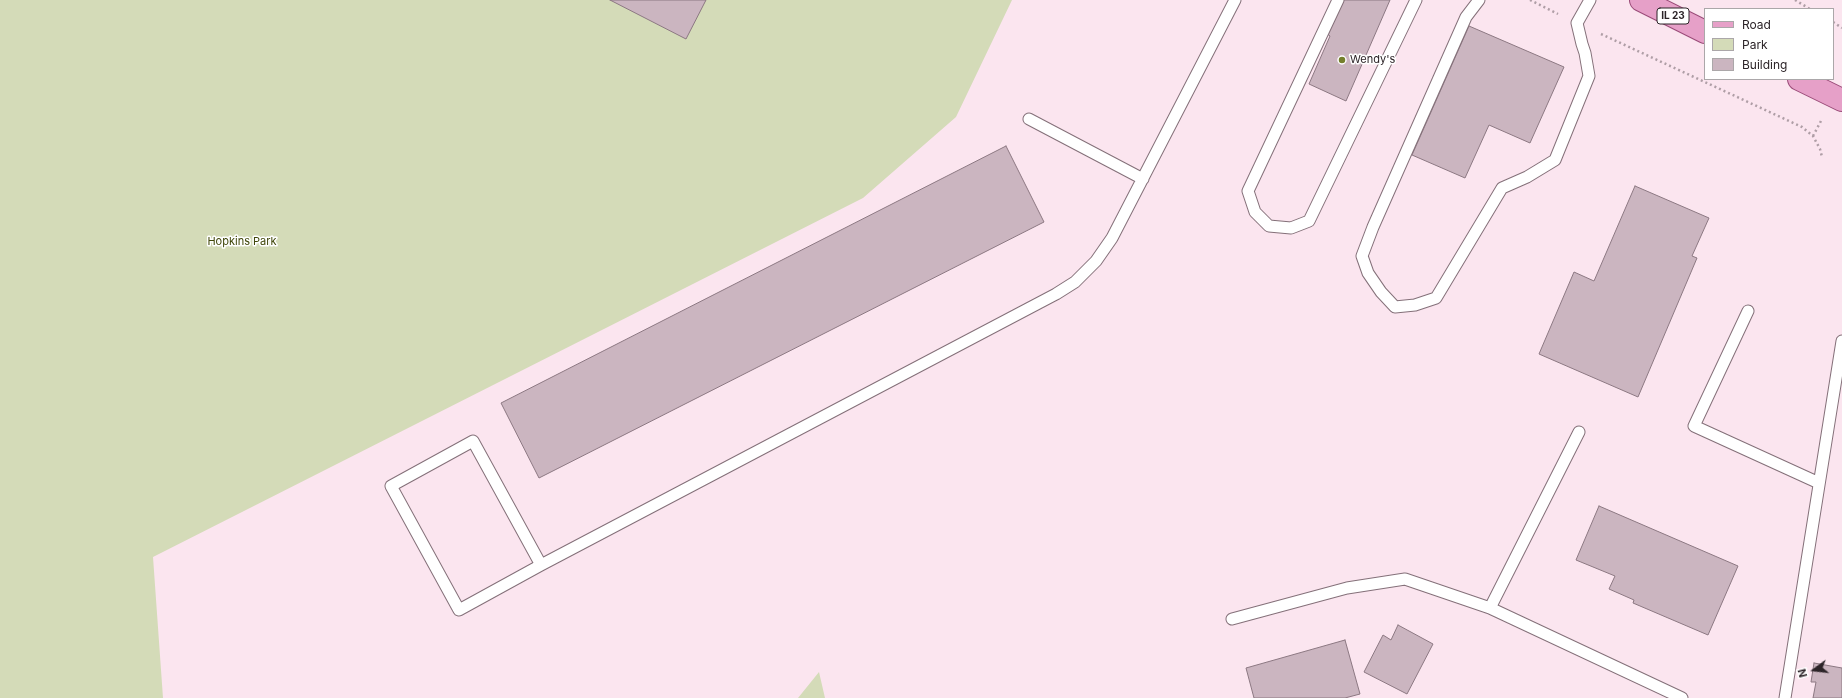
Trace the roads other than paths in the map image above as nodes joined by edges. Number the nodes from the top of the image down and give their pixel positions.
1 (1235, 0) edge
2 (1338, 0) edge
3 (1416, 0) edge
4 (1478, 0) edge
5 (1590, 0) edge
6 (1641, 0) edge
7 (1704, 32) edge
8 (1801, 80) edge
9 (1842, 100) edge
10 (1029, 119) dead end
11 (1143, 179) junction
12 (1748, 311) dead end
13 (1842, 341) edge
14 (1579, 432) dead end
15 (1819, 483) junction
16 (541, 565) junction
17 (1490, 608) junction
18 (1232, 619) dead end
19 (1682, 698) edge
20 (1785, 698) edge

1 - 11 lane
2 - 3 lane
4 - 5 lane
6 - 7 main road, IL 23
8 - 9 main road
10 - 11 lane
11 - 16 lane
12 - 15 lane
13 - 15 lane
14 - 17 lane
15 - 20 lane
16 - 16 lane
17 - 18 lane
17 - 19 lane

